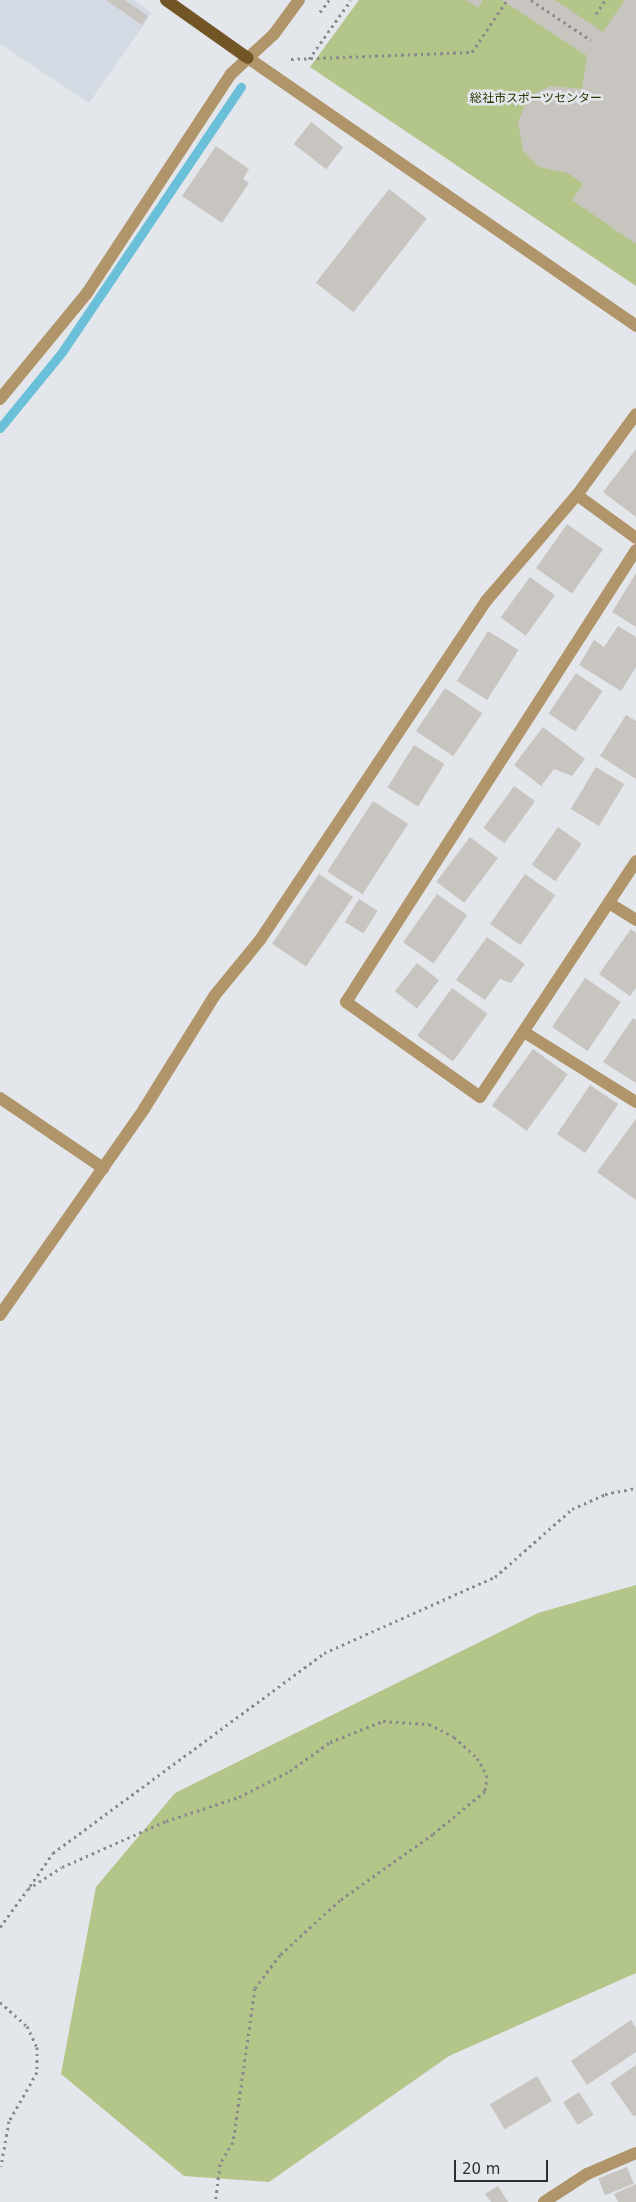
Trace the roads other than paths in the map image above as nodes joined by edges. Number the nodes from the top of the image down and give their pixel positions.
1 (166, 0) edge
2 (299, 0) edge
3 (248, 58) junction
4 (636, 326) edge
5 (0, 399) edge
6 (636, 414) edge
7 (577, 495) junction
8 (636, 538) edge
9 (636, 550) edge
10 (636, 861) edge
11 (609, 903) junction
12 (636, 920) edge
13 (524, 1032) junction
14 (0, 1098) edge
15 (636, 1102) edge
16 (103, 1168) junction
17 (0, 1315) edge
18 (636, 2153) edge
19 (544, 2202) edge

1 - 3 main road
2 - 3 street
3 - 4 street
3 - 5 street
6 - 7 street
7 - 8 street
7 - 16 street
9 - 13 street
10 - 11 street
11 - 12 street
11 - 13 street
13 - 15 street
14 - 16 street
16 - 17 street
18 - 19 street

